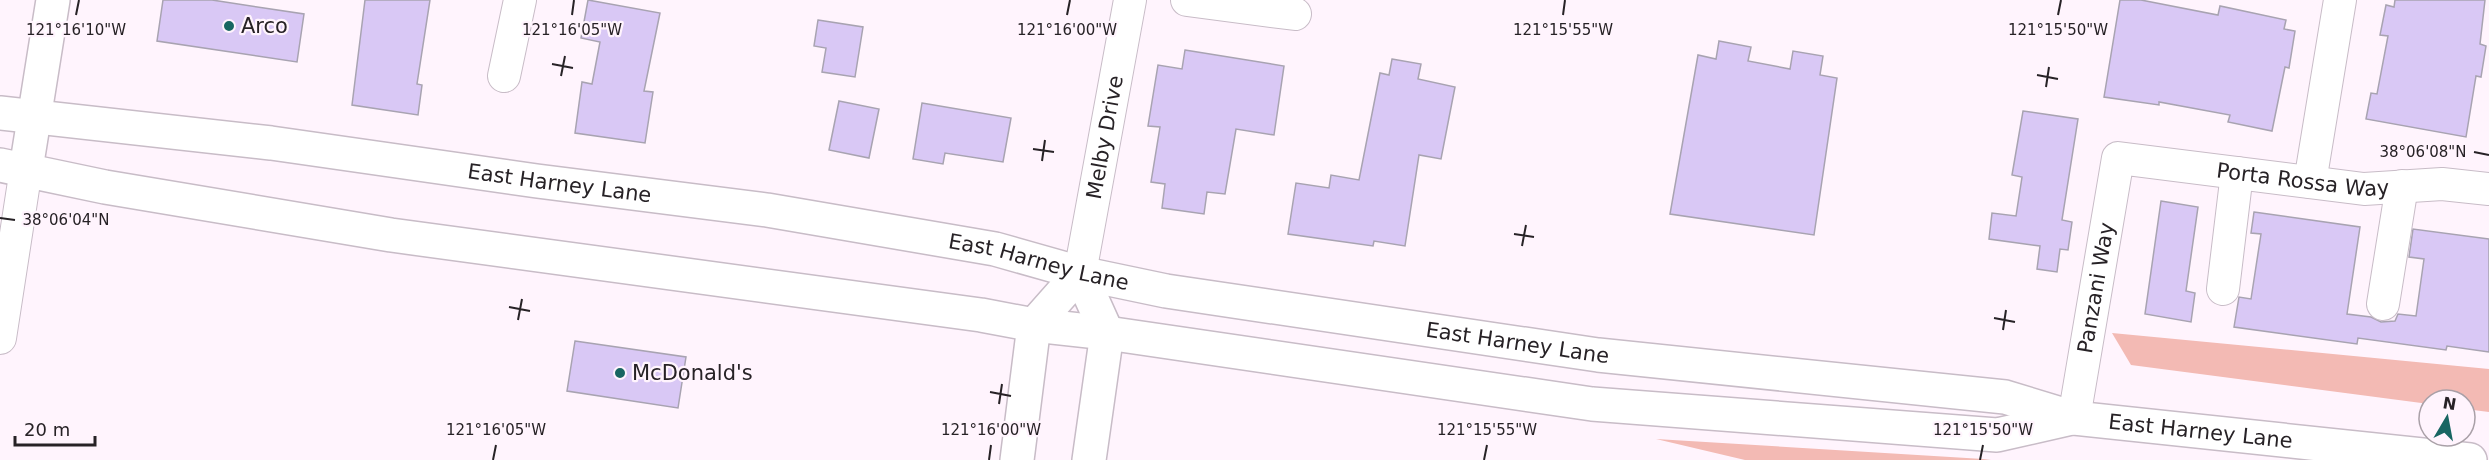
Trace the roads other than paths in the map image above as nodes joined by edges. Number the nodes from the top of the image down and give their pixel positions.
1 (53, 0) edge
2 (520, 0) edge
3 (1130, 0) edge
4 (1187, 0) edge
5 (2340, 0) edge
6 (1295, 14) dead end
7 (504, 76) dead end
8 (0, 113) edge
9 (34, 117) junction
10 (2118, 158) joint
11 (13, 167) edge
12 (2238, 173) junction
13 (2310, 182) junction
14 (2402, 186) junction
15 (2489, 189) edge
16 (1080, 273) junction
17 (2223, 289) dead end
18 (2384, 304) dead end
19 (1034, 325) junction
20 (1107, 333) junction
21 (0, 338) edge
22 (2074, 418) junction
23 (1017, 460) edge
24 (1089, 460) edge
25 (2470, 460) edge

1 - 9 main road
2 - 7 street
3 - 16 street, Melby Drive
4 - 6 street
5 - 13 street
8 - 9 main road, East Harney Lane
9 - 11 main road
9 - 16 main road, East Harney Lane
10 - 12 street, Porta Rossa Way
10 - 22 street, Panzani Way
11 - 19 main road, East Harney Lane
11 - 21 street
12 - 13 street, Porta Rossa Way
12 - 17 street
13 - 14 street, Porta Rossa Way
14 - 15 street, Porta Rossa Way
14 - 18 street
16 - 19 main road
16 - 20 main road
16 - 22 main road, East Harney Lane
19 - 20 main road, East Harney Lane
19 - 23 main road
20 - 22 main road, East Harney Lane
20 - 24 main road
22 - 25 main road, East Harney Lane

